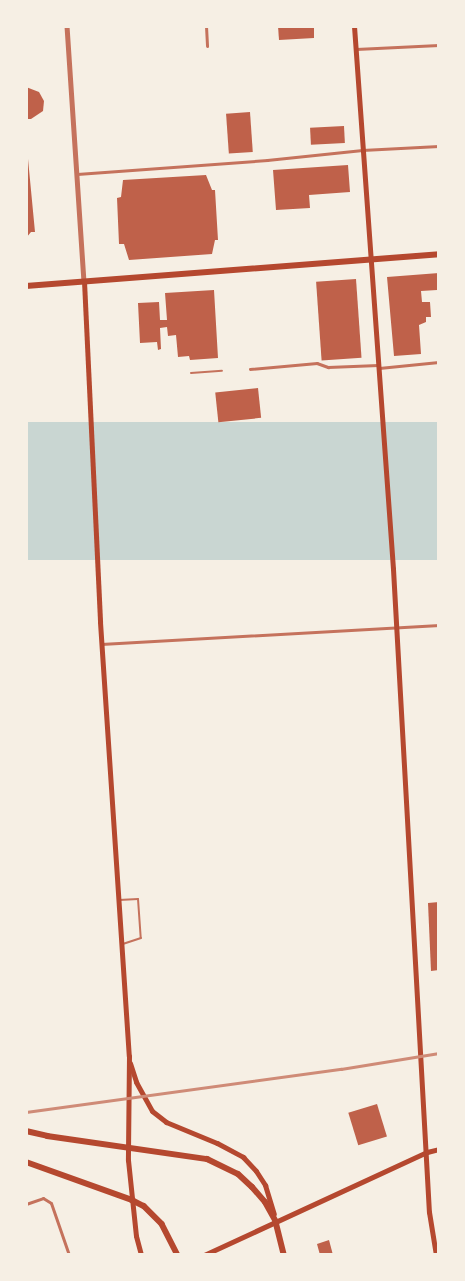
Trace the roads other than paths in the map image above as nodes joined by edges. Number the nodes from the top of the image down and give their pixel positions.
1 (67, 26) edge
2 (206, 26) edge
3 (354, 26) edge
4 (439, 45) edge
5 (207, 46) dead end
6 (356, 49) junction
7 (439, 146) edge
8 (362, 150) junction
9 (78, 174) junction
10 (439, 254) edge
11 (370, 259) junction
12 (84, 281) junction
13 (26, 286) edge
14 (439, 362) edge
15 (379, 366) junction
16 (250, 369) dead end
17 (222, 370) dead end
18 (191, 373) dead end
19 (439, 625) edge
20 (396, 628) junction
21 (102, 644) junction
22 (119, 900) junction
23 (122, 944) junction
24 (129, 1056) junction
25 (26, 1131) edge
26 (439, 1149) edge
27 (427, 1152) junction
28 (26, 1162) edge
29 (132, 1200) junction
30 (26, 1204) edge
31 (276, 1222) junction
32 (69, 1255) edge
33 (141, 1255) edge
34 (178, 1255) edge
35 (204, 1255) edge
36 (284, 1255) edge
37 (436, 1255) edge

1 - 9 street
2 - 5 street
3 - 6 main road
4 - 6 street
6 - 8 main road
7 - 8 street
8 - 9 street
8 - 11 main road
9 - 12 street
10 - 11 main road
11 - 12 main road
11 - 15 main road
12 - 13 main road
12 - 21 main road
14 - 15 street
15 - 16 street
15 - 20 main road
17 - 18 lane
19 - 20 street
20 - 21 street
20 - 27 main road
21 - 22 main road
22 - 23 main road
22 - 23 lane
23 - 24 main road
24 - 29 main road
24 - 31 main road
25 - 31 highway
26 - 27 main road
27 - 31 main road
27 - 37 main road
28 - 29 highway
29 - 33 main road
29 - 34 main road
30 - 32 street
31 - 35 main road
31 - 36 main road

